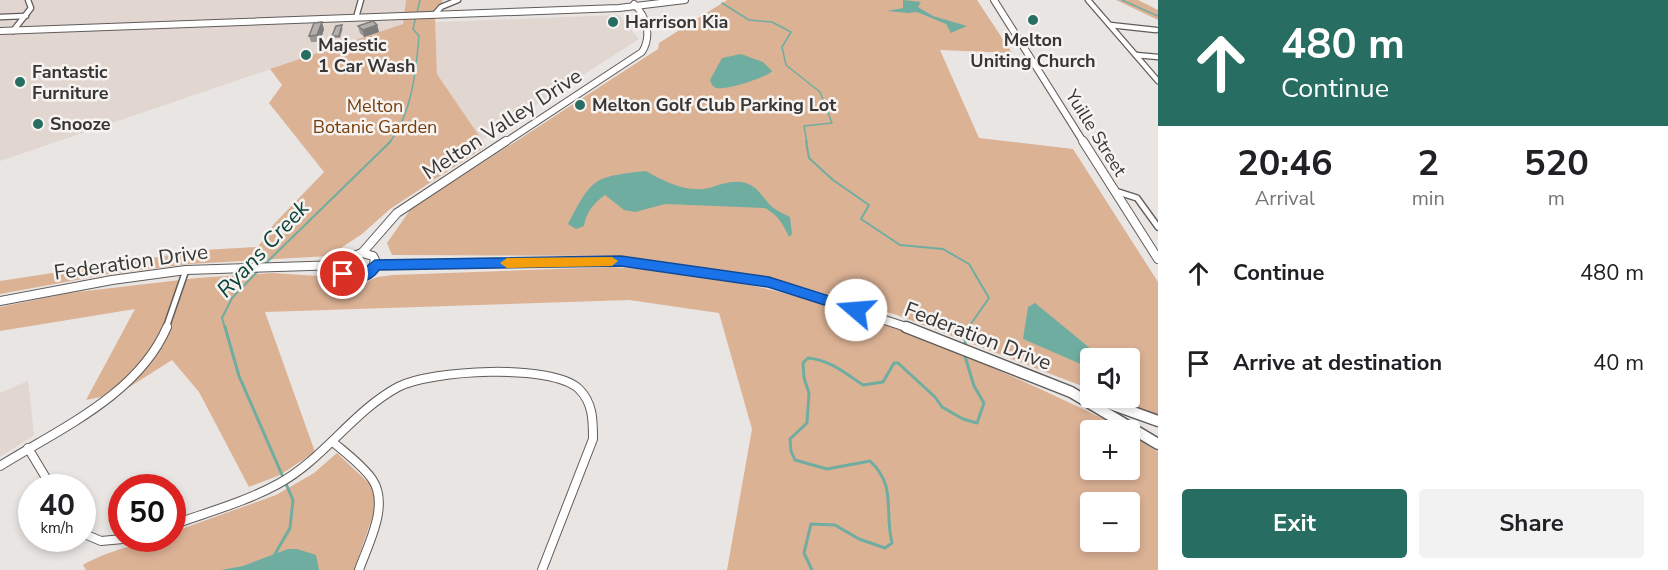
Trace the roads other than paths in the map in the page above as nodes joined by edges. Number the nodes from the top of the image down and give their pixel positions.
1 (28, 0) edge
2 (361, 0) edge
3 (665, 0) edge
4 (683, 0) edge
5 (994, 0) edge
6 (1088, 0) edge
7 (456, 1) edge
8 (635, 5) junction
9 (619, 8) junction
10 (440, 12) junction
11 (418, 13) junction
12 (640, 14) junction
13 (357, 15) junction
14 (26, 16) junction
15 (389, 16) junction
16 (0, 17) edge
17 (343, 17) junction
18 (645, 23) joint
19 (1110, 25) junction
20 (15, 29) junction
21 (0, 30) edge
22 (1156, 30) dead end
23 (1136, 55) junction
24 (1158, 57) edge
25 (1158, 81) edge
26 (1114, 191) junction
27 (1158, 227) edge
28 (362, 253) junction
29 (1158, 259) edge
30 (341, 265) junction
31 (375, 265) junction
32 (186, 270) junction
33 (0, 301) edge
34 (1071, 392) junction
35 (1080, 394) edge
36 (1121, 408) edge
37 (1158, 422) edge
38 (334, 443) junction
39 (1158, 444) edge
40 (28, 448) junction
41 (0, 466) edge
42 (44, 474) edge
43 (186, 520) edge
44 (359, 570) edge
45 (542, 570) edge

1 - 14 street
2 - 13 street
3 - 8 main road
4 - 8 main road
4 - 12 main road
5 - 26 main road, Yuille Street
6 - 19 street
7 - 10 street
7 - 10 street
8 - 9 main road
8 - 10 main road
8 - 12 main road, Melton Valley Drive
9 - 10 main road
9 - 12 main road
10 - 11 main road
11 - 13 main road
11 - 15 main road
12 - 18 main road, Melton Valley Drive
13 - 15 main road
13 - 17 main road
13 - 20 main road
14 - 16 street
14 - 20 street
15 - 17 main road
17 - 20 main road
18 - 28 street, Melton Valley Drive
19 - 22 street
19 - 23 street
20 - 21 main road
23 - 24 street
23 - 25 street
26 - 27 street, Yuille Street
26 - 29 main road, Yuille Street
28 - 30 main road
28 - 31 main road
30 - 31 main road
30 - 32 main road, Federation Drive
31 - 34 main road, Federation Drive
32 - 33 main road, Federation Drive
32 - 40 street
34 - 35 main road, Federation Drive
34 - 39 main road, Federation Drive
36 - 37 main road, Federation Drive
38 - 43 street
38 - 44 street
38 - 45 street
40 - 41 street
40 - 42 street

